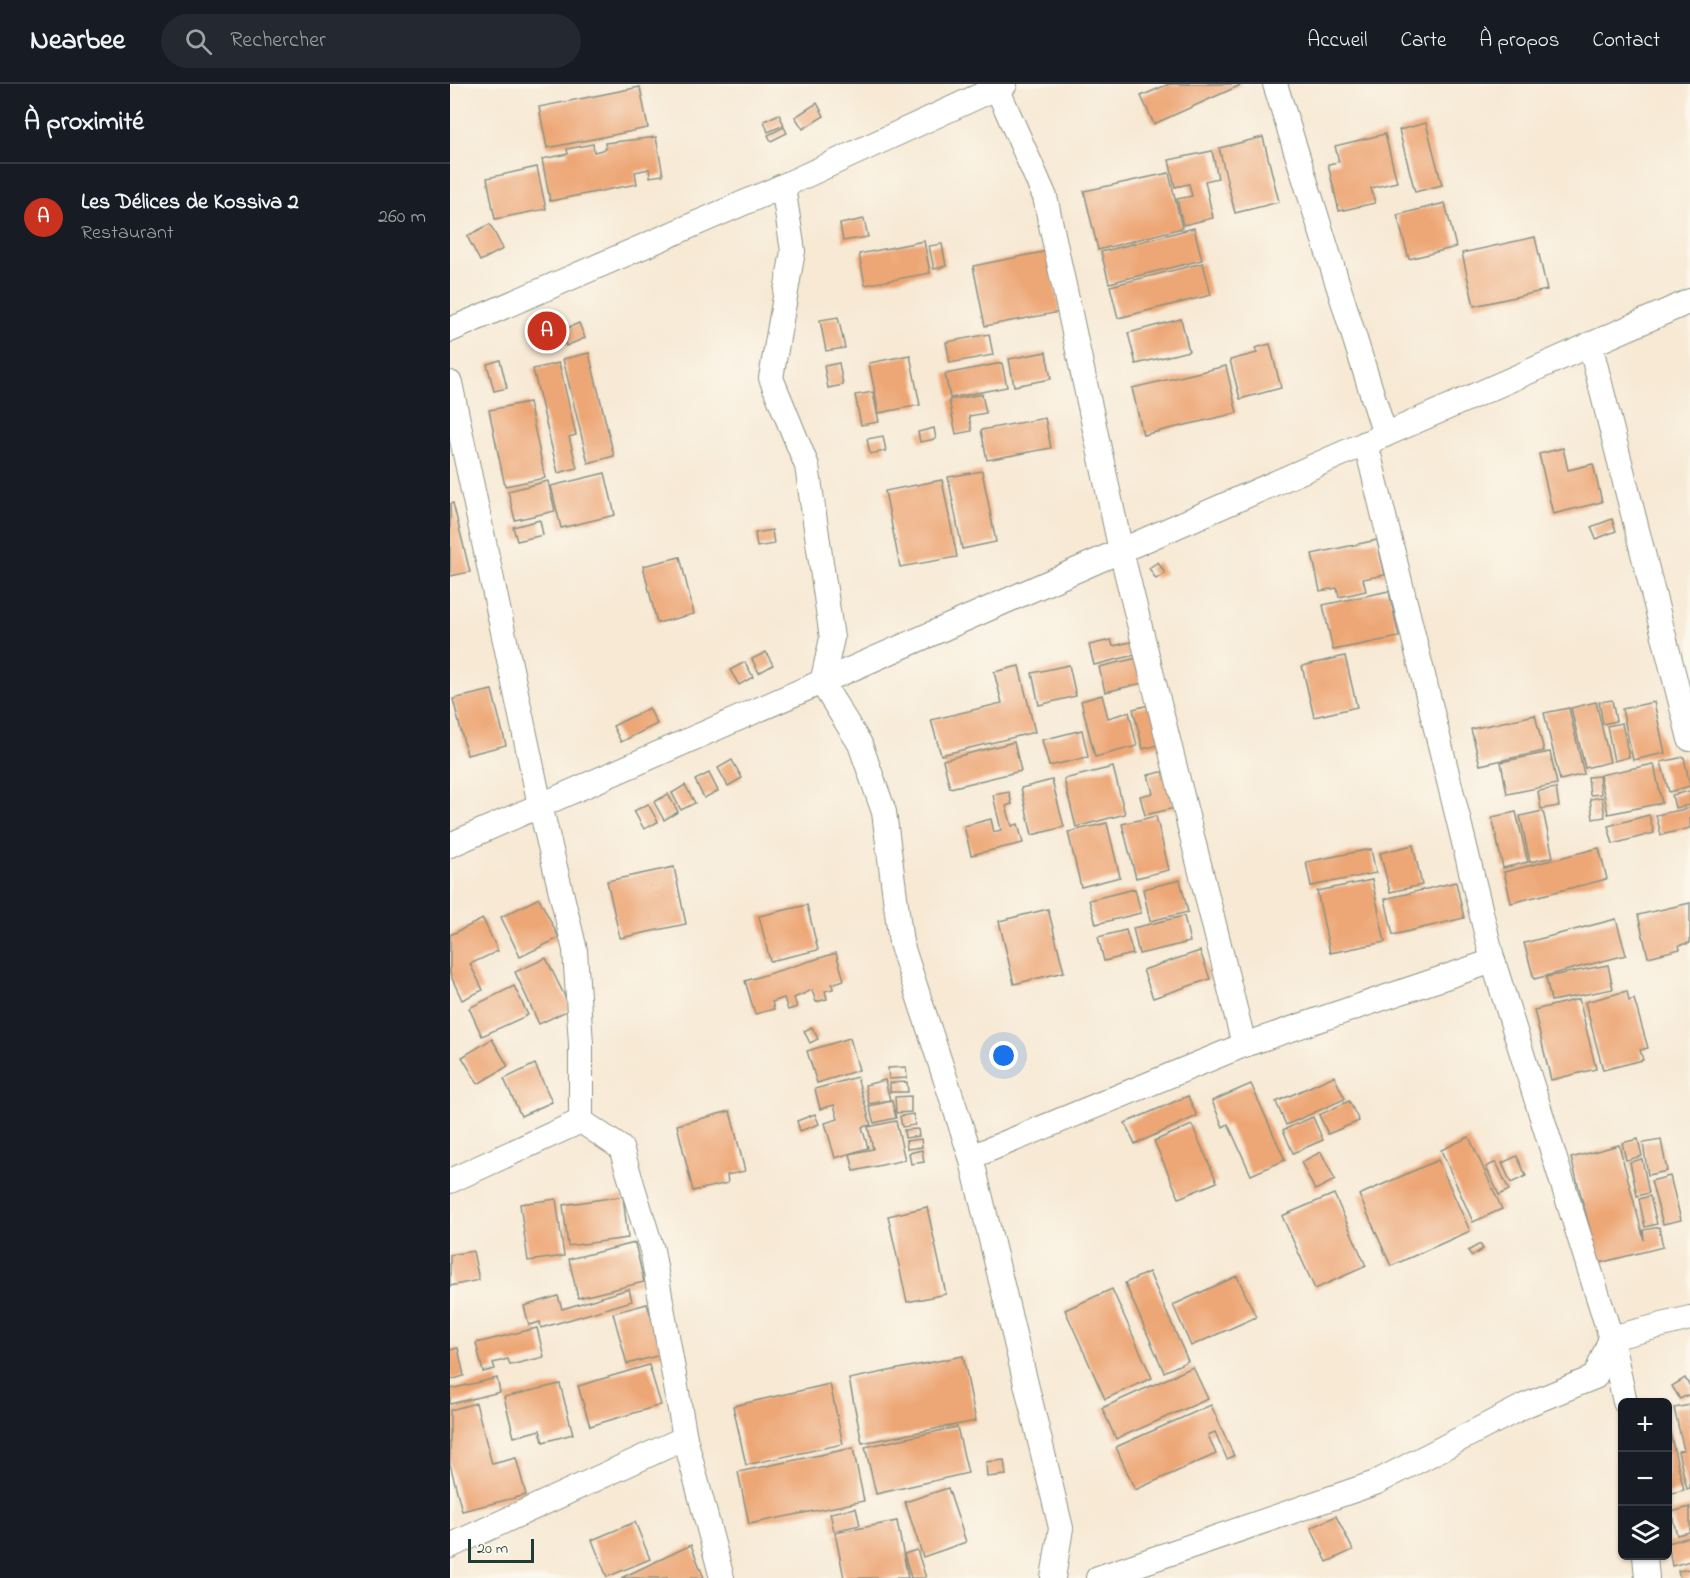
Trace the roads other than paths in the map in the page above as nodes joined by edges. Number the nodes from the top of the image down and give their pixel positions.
1 (1275, 84) edge
2 (1001, 86) edge
3 (783, 186) junction
4 (1690, 301) edge
5 (450, 330) edge
6 (1590, 344) junction
7 (450, 383) edge
8 (1376, 439) junction
9 (1121, 551) junction
10 (822, 683) junction
11 (1690, 739) edge
12 (540, 805) junction
13 (450, 845) edge
14 (1493, 961) junction
15 (1244, 1045) junction
16 (581, 1121) junction
17 (971, 1157) junction
18 (450, 1181) edge
19 (1690, 1318) edge
20 (1611, 1338) junction
21 (1624, 1398) edge
22 (685, 1438) junction
23 (450, 1546) edge
24 (1645, 1560) edge
25 (722, 1578) edge
26 (1053, 1578) edge
27 (1098, 1578) edge
28 (1647, 1578) edge

1 - 8 street
2 - 3 street
2 - 9 street
3 - 5 street
3 - 10 street
4 - 6 street
6 - 8 street
6 - 11 street
7 - 12 street
8 - 9 street
8 - 14 street
9 - 10 street
9 - 15 street
10 - 12 street
10 - 17 street
12 - 13 street
12 - 16 street
14 - 15 street
14 - 20 street
15 - 17 street
16 - 18 street
16 - 22 street
17 - 26 street
19 - 20 street
20 - 21 street
20 - 27 street
22 - 23 street
22 - 25 street
24 - 28 street

